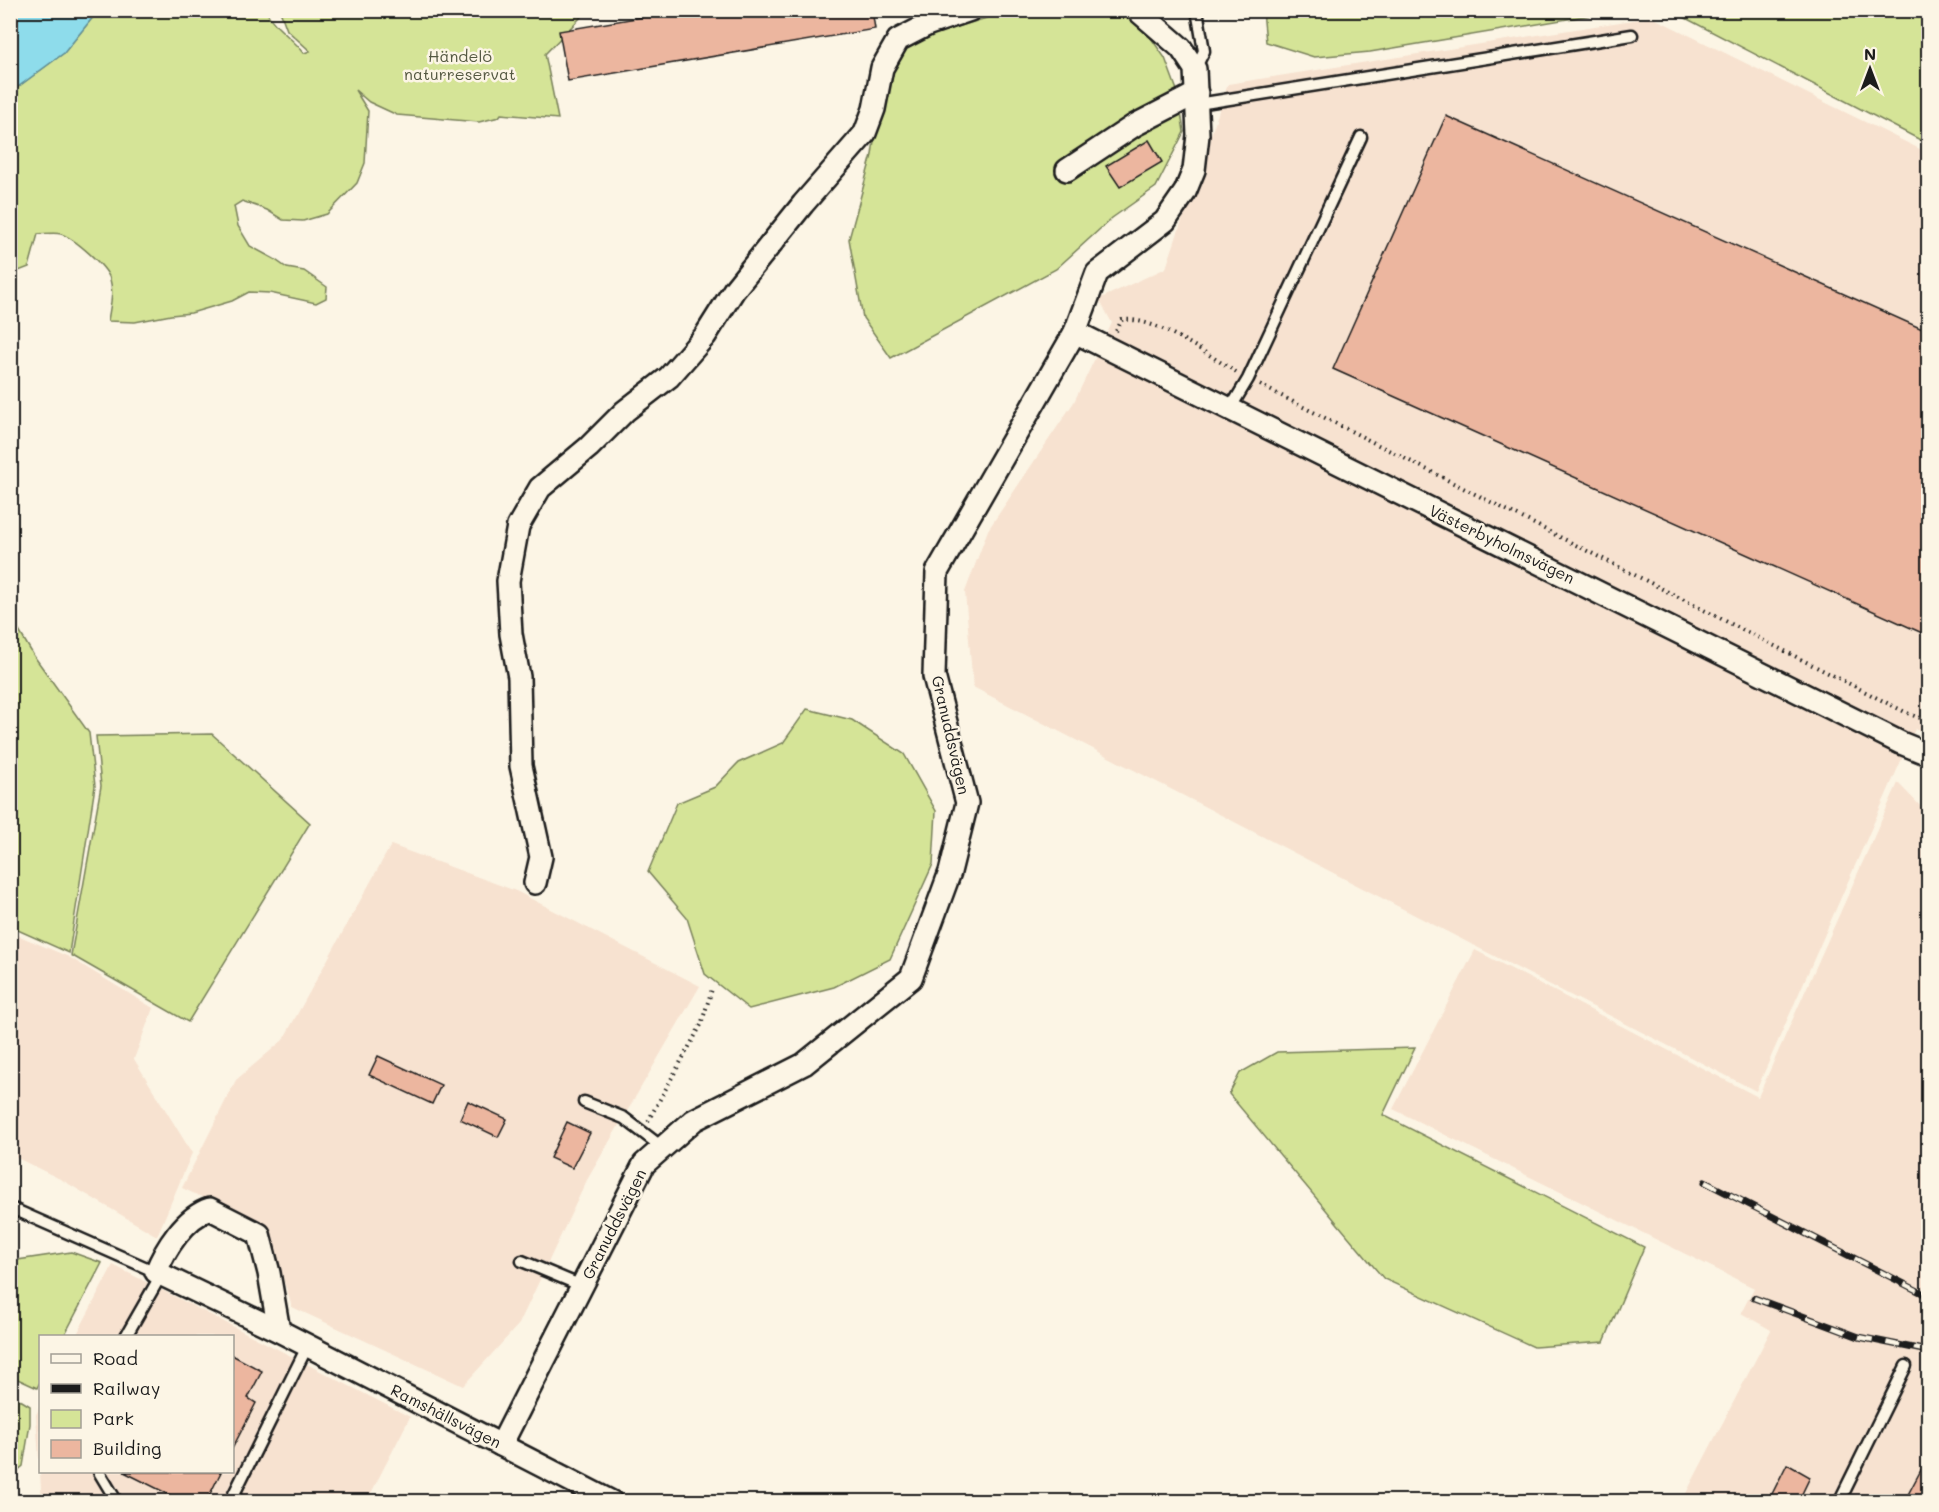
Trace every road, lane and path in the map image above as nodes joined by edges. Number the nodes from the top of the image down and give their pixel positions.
1 (970, 10) edge
2 (1137, 10) edge
3 (1197, 10) edge
4 (1632, 34) dead end
5 (1195, 69) junction
6 (1197, 99) junction
7 (1361, 136) dead end
8 (1067, 170) dead end
9 (1075, 332) junction
10 (1108, 348) junction
11 (1248, 379) junction
12 (1230, 409) junction
13 (1929, 721) edge
14 (1929, 754) edge
15 (535, 884) dead end
16 (712, 989) dead end
17 (584, 1102) dead end
18 (642, 1132) junction
19 (663, 1148) junction
20 (11, 1208) edge
21 (522, 1261) dead end
22 (159, 1274) junction
23 (582, 1286) junction
24 (279, 1331) junction
25 (127, 1335) edge
26 (308, 1345) junction
27 (1906, 1366) dead end
28 (501, 1444) junction
29 (100, 1473) edge
30 (117, 1502) edge
31 (230, 1502) edge
32 (612, 1502) edge
33 (1839, 1502) edge

1 - 15 street
2 - 5 street
3 - 5 lane
4 - 6 lane
5 - 6 street, Granuddsvägen
6 - 8 street
6 - 9 street, Granuddsvägen
7 - 11 lane
9 - 10 street, Västerbyholmsvägen
9 - 19 street, Granuddsvägen
10 - 11 path
10 - 12 street, Västerbyholmsvägen
11 - 12 lane
11 - 13 path
12 - 14 street, Västerbyholmsvägen
16 - 18 path
17 - 18 lane
18 - 19 lane
19 - 23 street, Granuddsvägen
20 - 22 lane
21 - 23 lane
22 - 24 street, Ramshällsvägen
22 - 24 street
22 - 25 lane
23 - 28 street, Granuddsvägen
24 - 26 street, Ramshällsvägen
26 - 28 street, Ramshällsvägen
26 - 31 lane
27 - 33 lane
28 - 32 street, Ramshällsvägen
29 - 30 lane

